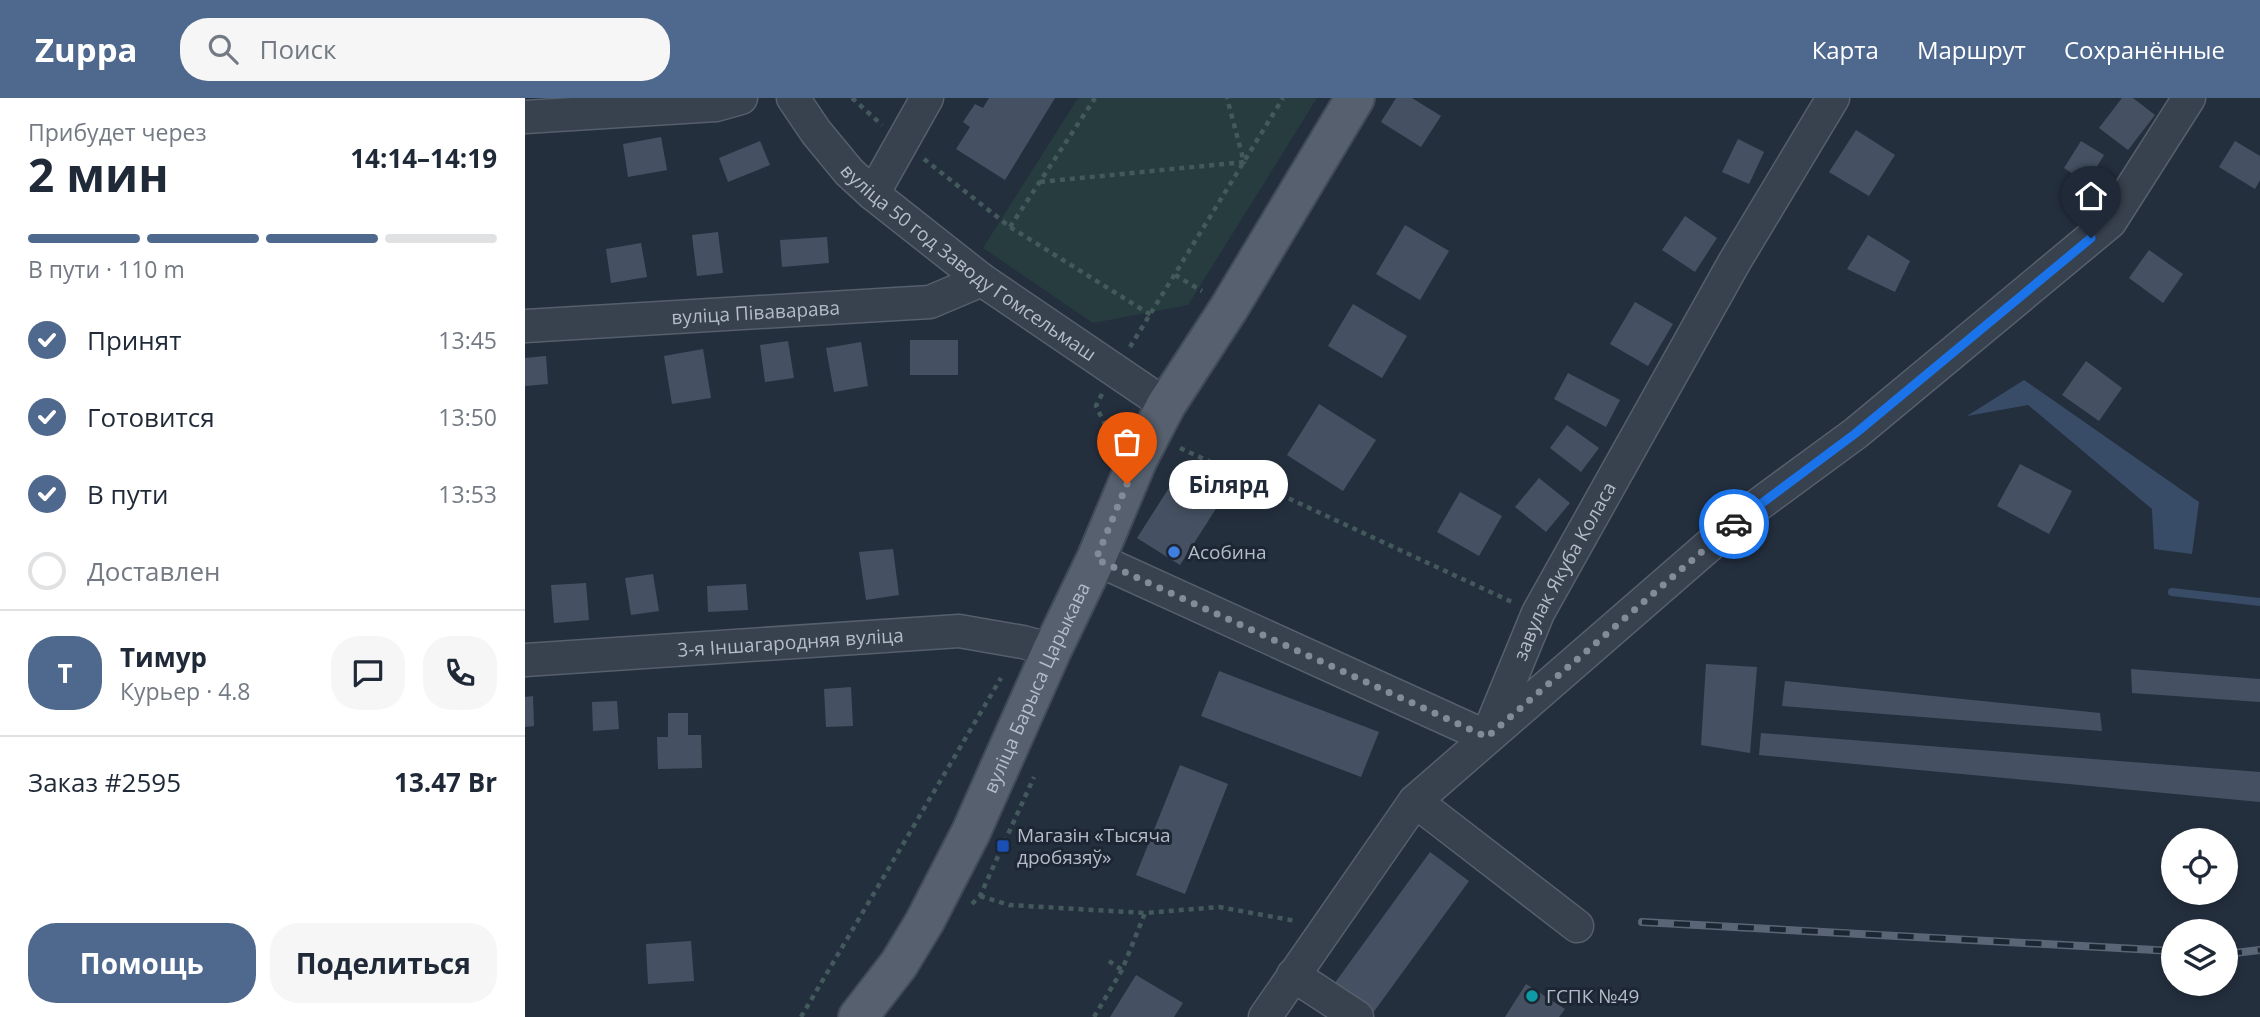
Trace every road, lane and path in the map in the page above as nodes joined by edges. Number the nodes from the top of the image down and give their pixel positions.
1 (741, 98) edge
2 (793, 98) edge
3 (852, 98) edge
4 (927, 98) edge
5 (1095, 98) edge
6 (1227, 98) edge
7 (1283, 98) edge
8 (1355, 98) edge
9 (1833, 98) edge
10 (2189, 98) edge
11 (525, 117) edge
12 (901, 140) junction
13 (1244, 162) junction
14 (1040, 182) junction
15 (873, 194) junction
16 (1010, 227) junction
17 (982, 280) junction
18 (1151, 315) junction
19 (525, 326) edge
20 (1115, 370) junction
21 (1166, 405) junction
22 (1112, 440) dead end
23 (1176, 446) dead end
24 (1096, 559) junction
25 (1538, 613) junction
26 (1052, 650) junction
27 (525, 660) edge
28 (1487, 737) junction
29 (1415, 801) junction
30 (980, 896) dead end
31 (1145, 913) junction
32 (1299, 921) dead end
33 (1577, 926) dead end
34 (1109, 961) dead end
35 (1122, 970) junction
36 (1293, 975) junction
37 (859, 1017) edge
38 (1094, 1017) edge
39 (1265, 1017) edge
40 (1357, 1017) edge

1 - 11 street
2 - 15 street, вуліца 50 год Заводу Гомсельмаш
3 - 12 path
4 - 12 street
5 - 14 path
6 - 13 path
7 - 13 path
8 - 21 main road, вуліца Барыса Царыкава
9 - 25 street, завулак Якуба Коласа
10 - 28 street
12 - 15 street
12 - 16 path
13 - 14 path
13 - 18 path
14 - 16 path
15 - 17 street, вуліца 50 год Заводу Гомсельмаш
16 - 18 path
17 - 19 street, вуліца Піваварава
17 - 20 street, вуліца 50 год Заводу Гомсельмаш
18 - 20 path
20 - 21 street, вуліца 50 год Заводу Гомсельмаш
20 - 22 path
21 - 24 main road, вуліца Барыса Царыкава
23 - 25 path
24 - 26 main road, вуліца Барыса Царыкава
24 - 28 street
25 - 28 street, завулак Якуба Коласа
26 - 27 street, 3-я Іншагародняя вуліца
26 - 37 main road, вуліца Барыса Царыкава
28 - 29 street, завулак Якуба Коласа
29 - 33 street
29 - 36 street, завулак Якуба Коласа
30 - 31 path
31 - 32 path
31 - 35 path
34 - 35 path
35 - 38 path
36 - 39 street, завулак Якуба Коласа
36 - 40 street

